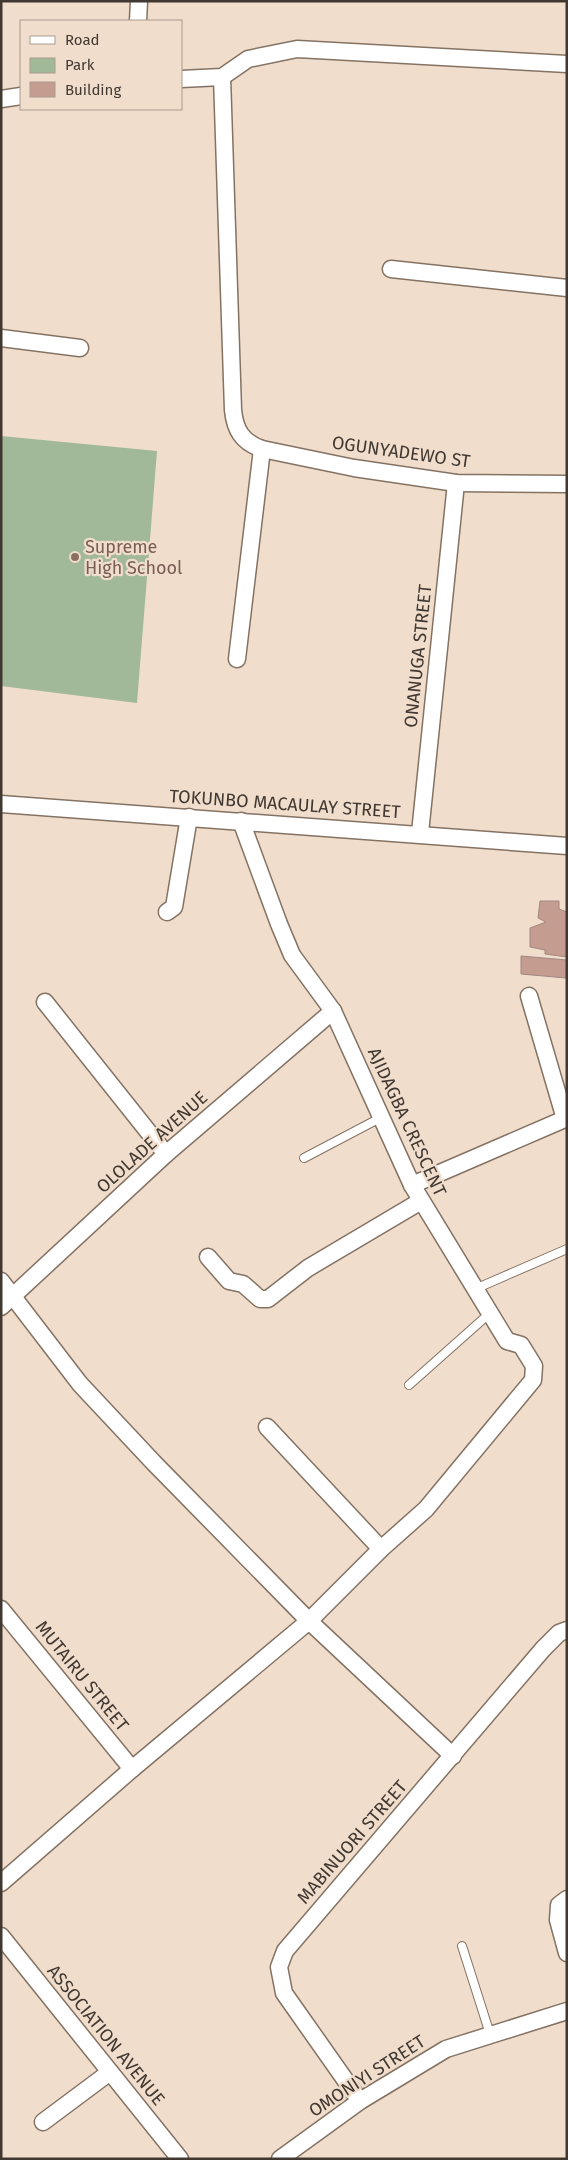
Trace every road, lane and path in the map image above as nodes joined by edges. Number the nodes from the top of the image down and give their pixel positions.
1 (139, 1) edge
2 (138, 20) edge
3 (567, 64) edge
4 (222, 77) junction
5 (182, 79) edge
6 (20, 96) edge
7 (1, 99) edge
8 (391, 269) dead end
9 (567, 288) edge
10 (1, 338) edge
11 (80, 348) dead end
12 (262, 449) junction
13 (456, 483) junction
14 (567, 484) edge
15 (237, 659) dead end
16 (1, 804) edge
17 (189, 817) junction
18 (241, 821) junction
19 (420, 833) junction
20 (567, 846) edge
21 (167, 912) dead end
22 (529, 996) dead end
23 (45, 1002) dead end
24 (333, 1012) junction
25 (382, 1117) junction
26 (566, 1118) edge
27 (166, 1154) junction
28 (304, 1158) dead end
29 (412, 1185) junction
30 (422, 1201) junction
31 (567, 1249) edge
32 (208, 1257) dead end
33 (1, 1281) edge
34 (475, 1289) junction
35 (7, 1302) edge
36 (490, 1313) junction
37 (410, 1385) dead end
38 (267, 1427) dead end
39 (381, 1549) junction
40 (1, 1609) edge
41 (309, 1621) junction
42 (567, 1630) edge
43 (452, 1756) junction
44 (132, 1769) junction
45 (1, 1883) edge
46 (567, 1899) edge
47 (1, 1936) edge
48 (462, 1946) dead end
49 (567, 1953) edge
50 (567, 2011) edge
51 (490, 2034) junction
52 (110, 2072) junction
53 (360, 2101) junction
54 (43, 2122) dead end
55 (180, 2159) edge
56 (280, 2159) edge

1 - 2 street
3 - 4 street
4 - 5 street
4 - 12 street
6 - 7 street
8 - 9 street
10 - 11 street
12 - 13 street, OGUNYADEWO ST
12 - 15 street
13 - 14 street, OGUNYADEWO ST
13 - 19 street, ONANUGA STREET
16 - 17 street, TOKUNBO MACAULAY STREET
17 - 18 street, TOKUNBO MACAULAY STREET
17 - 21 street
18 - 19 street, TOKUNBO MACAULAY STREET
18 - 24 street, AJIDAGBA CRESCENT
19 - 20 street, TOKUNBO MACAULAY STREET
22 - 26 street
23 - 27 street
24 - 25 street, AJIDAGBA CRESCENT
24 - 27 street, OLOLADE AVENUE
25 - 28 lane
25 - 29 street, AJIDAGBA CRESCENT
26 - 29 street
27 - 35 street, OLOLADE AVENUE
29 - 30 street, AJIDAGBA CRESCENT
30 - 32 street
30 - 34 street, AJIDAGBA CRESCENT
31 - 34 lane
33 - 35 street
34 - 36 street, AJIDAGBA CRESCENT
35 - 41 street
36 - 37 lane
36 - 39 street, AJIDAGBA CRESCENT
38 - 39 street
39 - 41 street, AJIDAGBA CRESCENT
40 - 44 street, MUTAIRU STREET
41 - 43 street
41 - 44 street, AJIDAGBA CRESCENT
42 - 43 street, MABINUORI STREET
43 - 53 street, MABINUORI STREET
44 - 45 street, AJIDAGBA CRESCENT
46 - 49 street
47 - 52 street, ASSOCIATION AVENUE
48 - 51 lane
50 - 51 street, OMONIYI STREET
51 - 53 street, OMONIYI STREET
52 - 54 street
52 - 55 street, ASSOCIATION AVENUE
53 - 56 street, OMONIYI STREET

